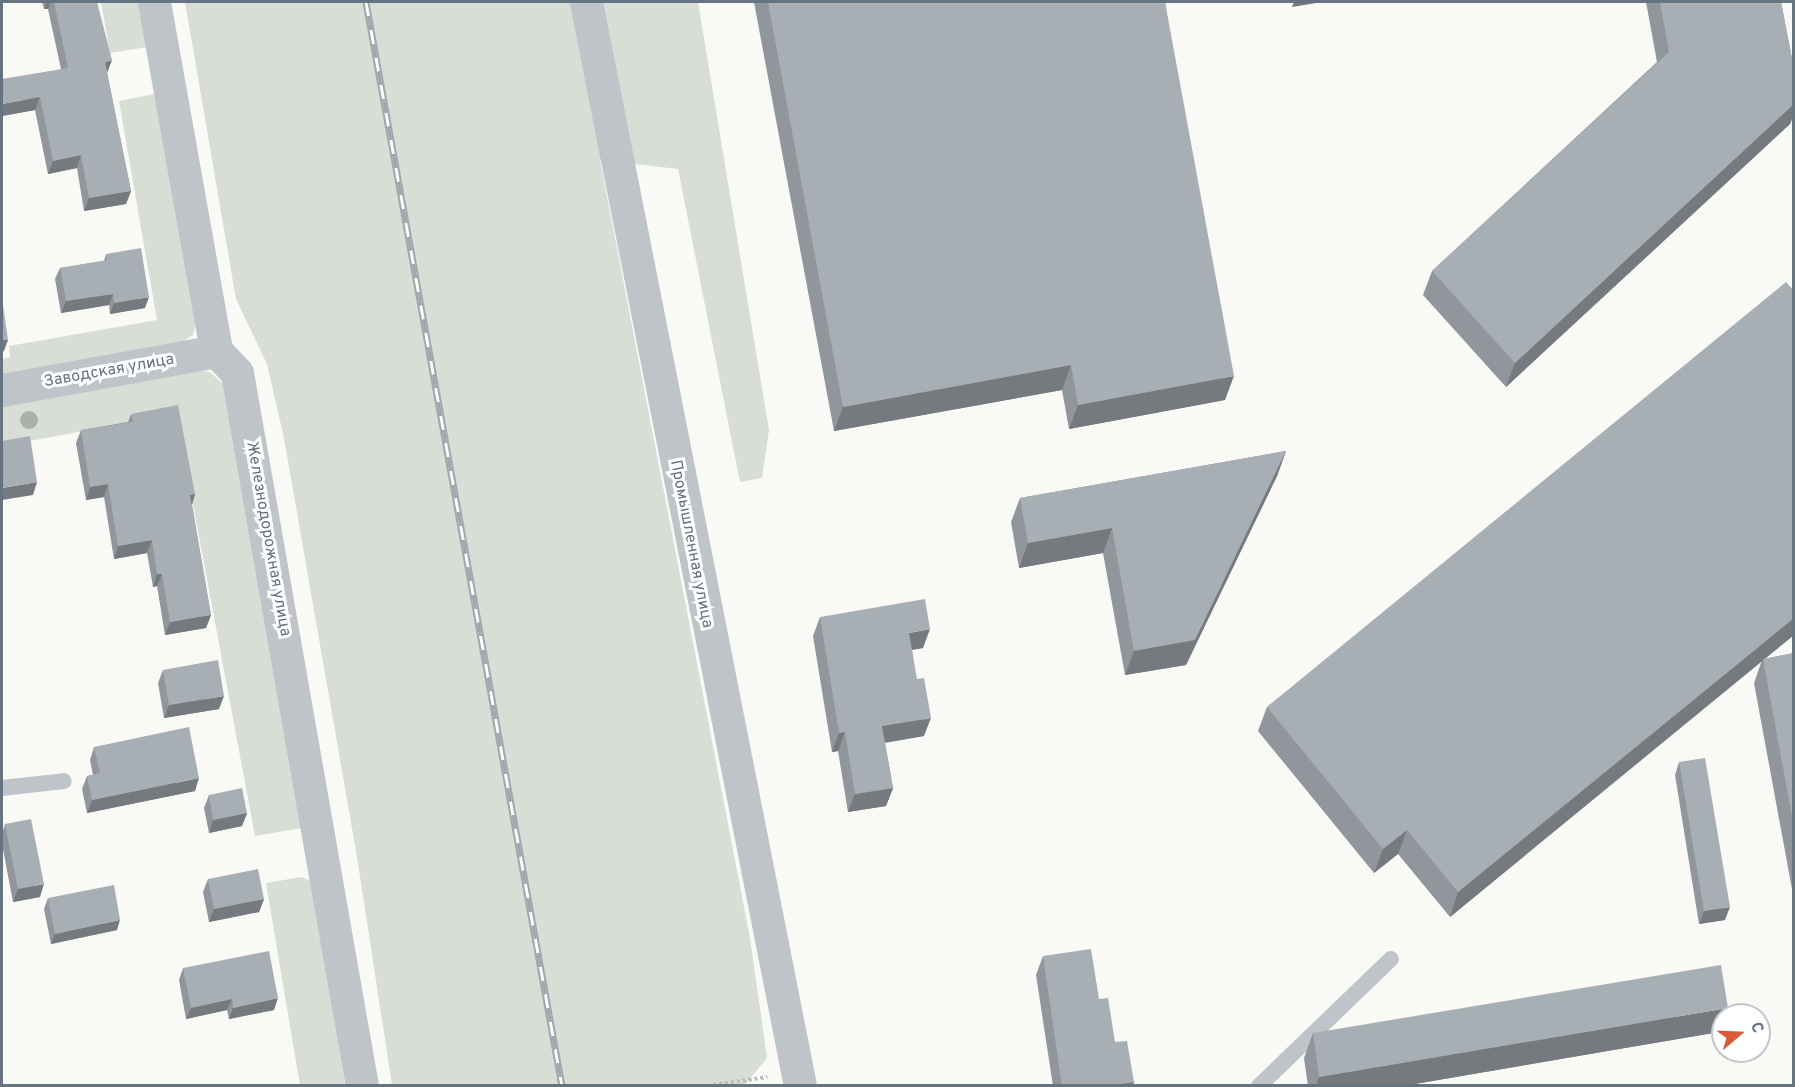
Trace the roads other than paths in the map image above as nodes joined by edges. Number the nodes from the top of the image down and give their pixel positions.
1 (154, 2) edge
2 (586, 2) edge
3 (216, 351) junction
4 (2, 390) edge
5 (64, 781) dead end
6 (2, 788) edge
7 (1391, 959) dead end
8 (799, 1079) edge
9 (362, 1086) edge
10 (1259, 1086) edge

1 - 3 street
2 - 8 street, Промышленная улица
3 - 4 street, Заводская улица
3 - 9 street, Железнодорожная улица
5 - 6 lane
7 - 10 lane

